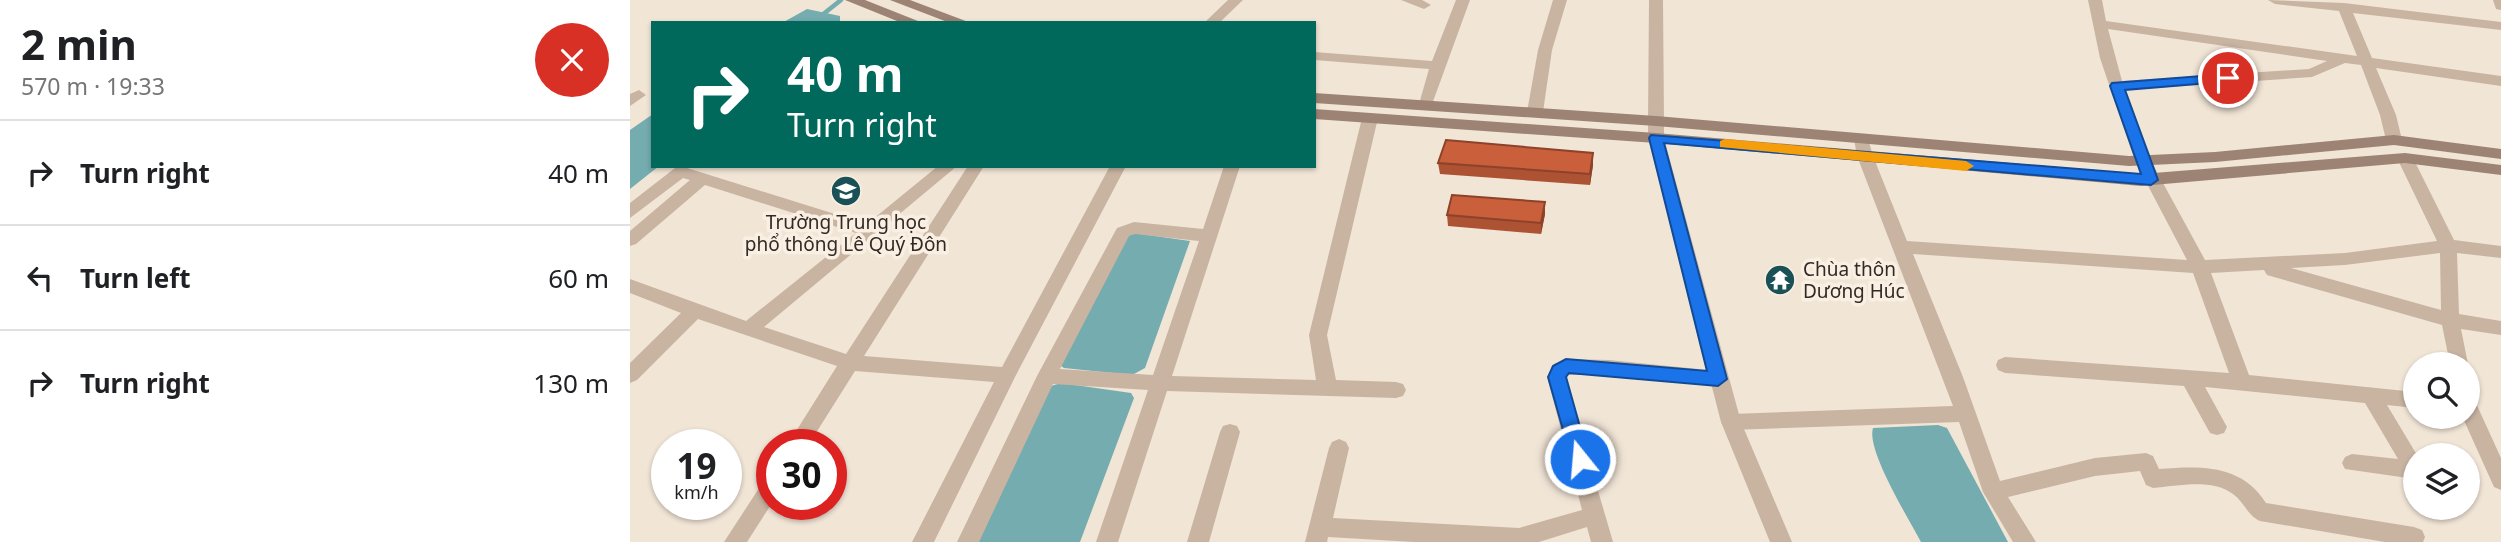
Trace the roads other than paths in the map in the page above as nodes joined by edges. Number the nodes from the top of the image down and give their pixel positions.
1 (852, 0) edge
2 (897, 0) edge
3 (1236, 0) edge
4 (1408, 0) edge
5 (1464, 0) edge
6 (1560, 0) edge
7 (1656, 0) edge
8 (2095, 0) edge
9 (2275, 0) edge
10 (2430, 0) edge
11 (2500, 0) edge
12 (1424, 5) dead end
13 (2501, 6) edge
14 (2344, 7) junction
15 (2434, 19) junction
16 (910, 21) edge
17 (958, 21) edge
18 (1213, 21) edge
19 (2099, 24) junction
20 (2501, 26) edge
21 (1316, 56) edge
22 (2340, 60) junction
23 (2368, 64) junction
24 (1437, 65) junction
25 (2501, 81) edge
26 (2117, 86) junction
27 (1316, 99) edge
28 (1426, 104) junction
29 (1535, 112) junction
30 (1316, 114) edge
31 (1370, 118) junction
32 (1656, 129) junction
33 (2394, 140) junction
34 (1863, 148) junction
35 (2501, 153) edge
36 (2405, 158) junction
37 (2143, 161) junction
38 (947, 168) edge
39 (975, 168) edge
40 (1117, 168) edge
41 (1231, 168) edge
42 (2501, 170) edge
43 (702, 179) junction
44 (2151, 180) junction
45 (630, 212) edge
46 (870, 231) junction
47 (1209, 236) junction
48 (630, 240) edge
49 (2448, 246) junction
50 (1900, 247) junction
51 (2501, 252) edge
52 (2260, 266) junction
53 (2200, 267) junction
54 (630, 286) edge
55 (695, 311) junction
56 (2451, 320) junction
57 (750, 328) junction
58 (2501, 328) edge
59 (2457, 352) edge
60 (850, 363) junction
61 (2005, 365) dead end
62 (630, 375) edge
63 (1007, 375) junction
64 (1047, 376) junction
65 (1718, 379) junction
66 (2190, 379) junction
67 (2242, 382) junction
68 (1159, 383) junction
69 (1328, 388) junction
70 (1396, 390) dead end
71 (2370, 394) junction
72 (2403, 398) edge
73 (1966, 414) junction
74 (1731, 422) junction
75 (2217, 427) dead end
76 (808, 429) edge
77 (2478, 429) edge
78 (1230, 432) dead end
79 (1339, 448) dead end
80 (2352, 463) dead end
81 (2501, 481) edge
82 (1993, 492) junction
83 (756, 510) edge
84 (1593, 516) junction
85 (1318, 534) edge
86 (2414, 537) dead end
87 (735, 542) edge
88 (923, 542) edge
89 (968, 542) edge
90 (1107, 542) edge
91 (1198, 542) edge
92 (1602, 542) edge
93 (1781, 542) edge
94 (2025, 542) edge

1 - 16 main road
2 - 17 main road
3 - 18 street
4 - 12 street
5 - 24 street
6 - 29 street
7 - 32 street
8 - 19 street
9 - 14 street
10 - 15 street
11 - 13 street
14 - 15 street
14 - 23 street
15 - 20 street
19 - 22 street
19 - 26 street
21 - 24 street
22 - 23 street
22 - 26 street
23 - 25 street
23 - 33 street
24 - 28 street
26 - 37 street
27 - 28 main road
28 - 29 main road
29 - 32 main road
30 - 31 main road
31 - 32 main road
31 - 69 street
32 - 34 main road
32 - 65 street
33 - 35 main road
33 - 36 main road
33 - 37 main road
34 - 37 main road
34 - 44 main road
34 - 50 street
36 - 42 main road
36 - 44 main road
36 - 49 street
37 - 44 street
38 - 46 street
39 - 60 street
40 - 63 street
41 - 47 street
43 - 45 street
43 - 46 street
43 - 48 street
44 - 53 street
46 - 57 street
47 - 64 street
47 - 68 street
49 - 51 street
49 - 52 street
49 - 56 street
50 - 53 street
50 - 73 street
52 - 53 street
52 - 56 street
53 - 67 street
54 - 55 street
55 - 57 street
55 - 62 street
56 - 58 street
56 - 59 street
57 - 60 street
60 - 63 street
60 - 76 street
61 - 66 street
63 - 88 street
64 - 68 street
64 - 89 street
65 - 74 street
65 - 84 street
66 - 67 street
66 - 75 street
67 - 71 street
68 - 69 street
68 - 90 street
69 - 70 street
71 - 72 street
71 - 80 street
73 - 74 street
73 - 82 street
74 - 93 street
77 - 81 street
78 - 91 street
79 - 85 street
82 - 86 street
82 - 94 street
83 - 87 street
84 - 85 street
84 - 92 street

